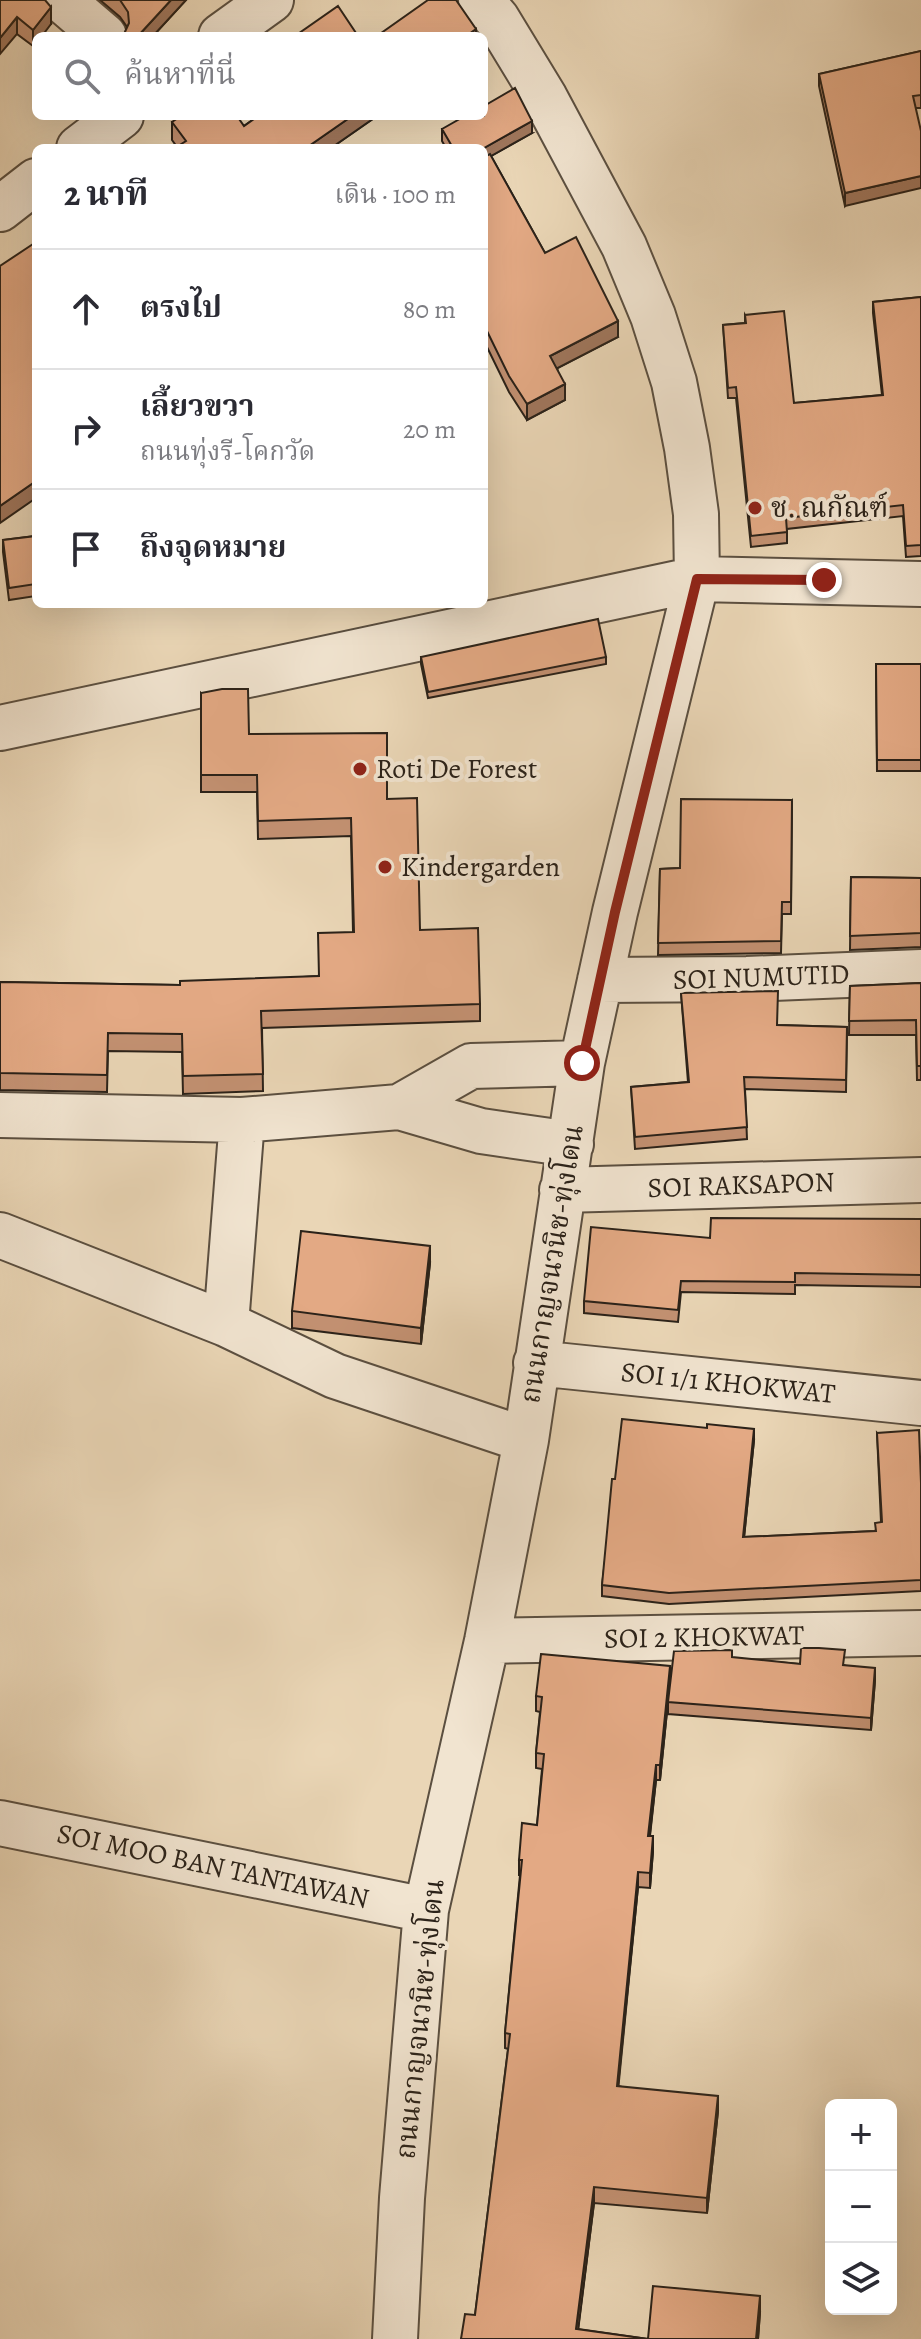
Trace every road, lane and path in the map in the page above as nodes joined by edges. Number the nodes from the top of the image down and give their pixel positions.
1 (62, 0) edge
2 (271, 0) edge
3 (500, 6) edge
4 (99, 32) edge
5 (227, 32) edge
6 (116, 120) edge
7 (84, 144) edge
8 (32, 184) edge
9 (0, 209) edge
10 (697, 579) junction
11 (921, 584) edge
12 (0, 728) edge
13 (921, 972) edge
14 (600, 980) junction
15 (582, 1063) junction
16 (399, 1107) junction
17 (0, 1115) edge
18 (242, 1120) junction
19 (571, 1144) junction
20 (921, 1180) edge
21 (562, 1190) junction
22 (0, 1235) edge
23 (226, 1324) junction
24 (536, 1363) junction
25 (921, 1403) edge
26 (526, 1440) junction
27 (921, 1633) edge
28 (487, 1641) junction
29 (0, 1823) edge
30 (426, 1910) junction
31 (395, 2339) edge

1 - 4 street
2 - 5 street
3 - 10 street, ถนนกาญจนวนิช-ทุ่งโดน
6 - 7 street
8 - 9 street
10 - 11 street
10 - 12 street
10 - 14 street, ถนนกาญจนวนิช-ทุ่งโดน
13 - 14 street, SOI NUMUTID
14 - 15 street, ถนนกาญจนวนิช-ทุ่งโดน
15 - 16 street
15 - 19 street, ถนนกาญจนวนิช-ทุ่งโดน
16 - 18 street
16 - 19 street
17 - 18 street
18 - 23 street
19 - 21 street, ถนนกาญจนวนิช-ทุ่งโดน
20 - 21 street, SOI RAKSAPON
21 - 24 street, ถนนกาญจนวนิช-ทุ่งโดน
22 - 23 street
23 - 26 street
24 - 25 street, SOI 1/1 KHOKWAT
24 - 26 street, ถนนกาญจนวนิช-ทุ่งโดน
26 - 28 street, ถนนกาญจนวนิช-ทุ่งโดน
27 - 28 street, SOI 2 KHOKWAT
28 - 30 street, ถนนกาญจนวนิช-ทุ่งโดน
29 - 30 street, SOI MOO BAN TANTAWAN
30 - 31 street, ถนนกาญจนวนิช-ทุ่งโดน

